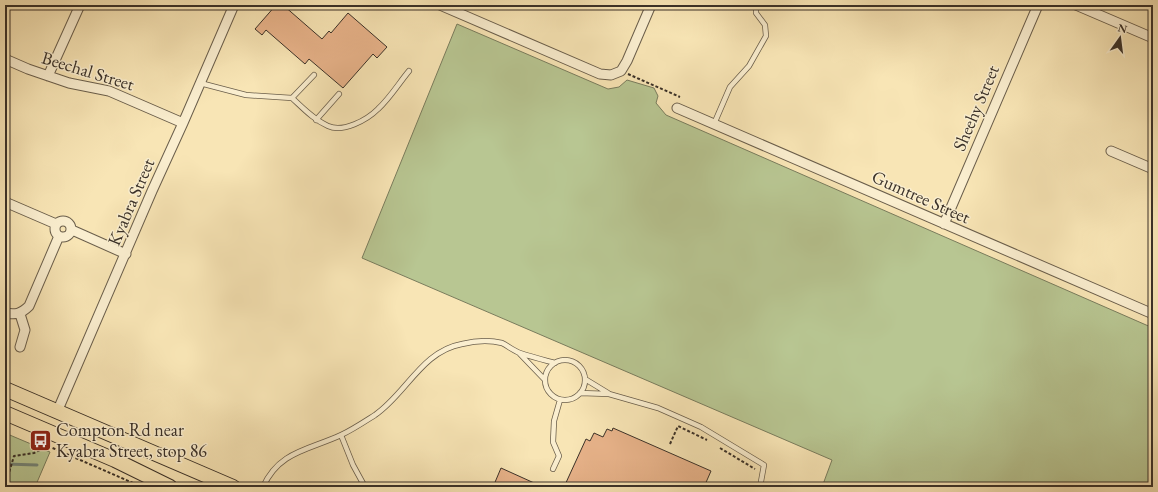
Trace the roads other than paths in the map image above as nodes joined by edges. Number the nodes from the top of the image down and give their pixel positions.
1 (80, 5) edge
2 (234, 5) edge
3 (440, 5) edge
4 (651, 5) edge
5 (756, 5) edge
6 (1038, 5) edge
7 (1076, 5) edge
8 (1153, 38) edge
9 (5, 59) edge
10 (409, 71) dead end
11 (314, 75) dead end
12 (48, 76) junction
13 (200, 83) junction
14 (339, 94) dead end
15 (292, 98) junction
16 (677, 108) dead end
17 (316, 120) junction
18 (183, 123) junction
19 (714, 124) junction
20 (1111, 151) dead end
21 (1153, 169) edge
22 (5, 202) edge
23 (56, 224) junction
24 (944, 224) junction
25 (72, 230) junction
26 (59, 236) junction
27 (126, 254) junction
28 (5, 313) edge
29 (20, 314) junction
30 (1153, 314) edge
31 (20, 347) dead end
32 (518, 353) junction
33 (555, 363) junction
34 (585, 379) junction
35 (545, 380) junction
36 (5, 389) edge
37 (580, 393) junction
38 (609, 394) junction
39 (560, 400) junction
40 (57, 412) junction
41 (5, 413) edge
42 (341, 435) junction
43 (553, 469) dead end
44 (170, 487) edge
45 (233, 487) edge
46 (263, 487) edge
47 (365, 487) edge
48 (760, 487) edge

1 - 12 street
2 - 13 street, Kyabra Street
3 - 4 street
5 - 19 lane
6 - 24 street, Sheehy Street
7 - 8 street
9 - 12 street, Beechal Street
10 - 17 lane
11 - 15 lane
12 - 18 street, Beechal Street
13 - 15 lane
13 - 18 street, Kyabra Street
14 - 17 lane
15 - 17 lane
16 - 19 street, Gumtree Street
18 - 27 street, Kyabra Street
19 - 24 street, Gumtree Street
20 - 21 street
22 - 23 street
23 - 25 street
23 - 26 street
24 - 30 street, Gumtree Street
25 - 26 street
25 - 27 street
26 - 29 street
27 - 40 street, Kyabra Street
28 - 29 street
29 - 31 street
32 - 33 lane
32 - 35 lane
32 - 42 lane
33 - 34 lane
33 - 35 lane
34 - 37 lane
34 - 38 lane
35 - 39 lane
36 - 40 main road
37 - 38 lane
37 - 39 lane
38 - 48 lane
39 - 43 lane
40 - 45 main road
41 - 44 main road
42 - 46 lane
42 - 47 lane

